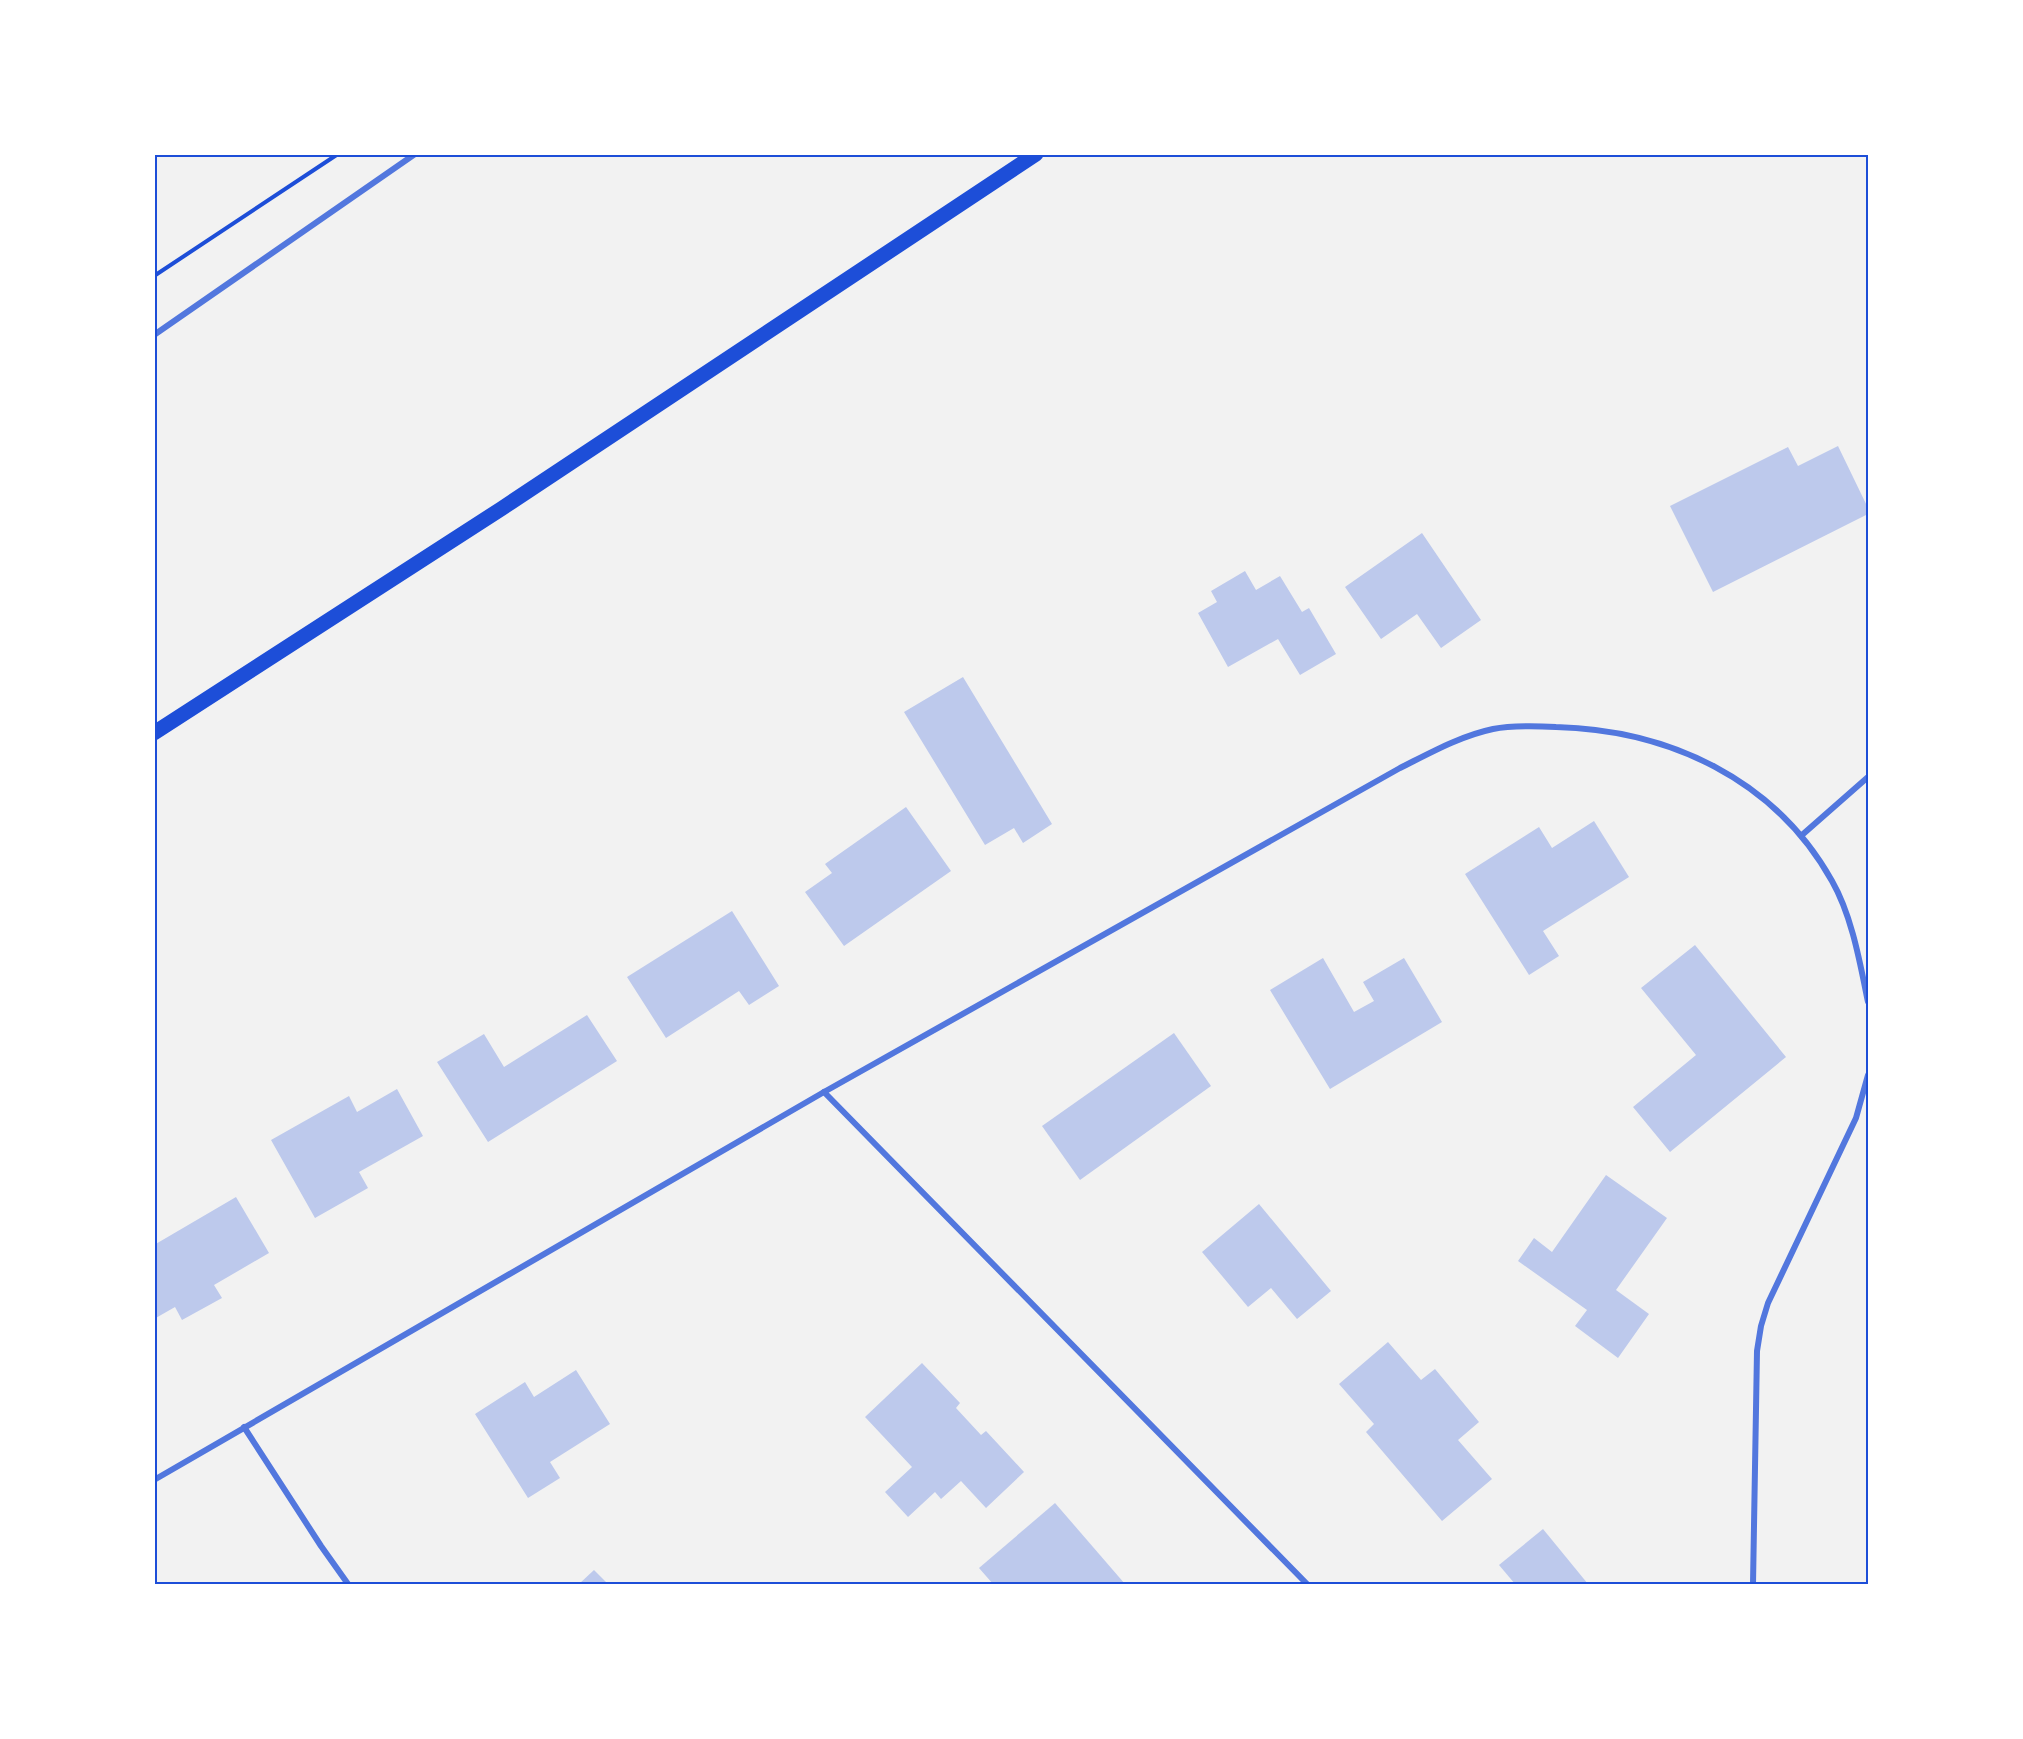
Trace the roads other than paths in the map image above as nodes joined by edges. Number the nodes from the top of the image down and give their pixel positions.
1 (415, 154) edge
2 (1036, 154) edge
3 (154, 335) edge
4 (154, 733) edge
5 (1869, 777) edge
6 (1802, 835) junction
7 (1869, 1002) edge
8 (1869, 1075) edge
9 (824, 1092) junction
10 (244, 1427) junction
11 (154, 1480) edge
12 (348, 1584) edge
13 (1307, 1584) edge
14 (1753, 1584) edge

1 - 3 street
2 - 4 main road
5 - 6 street
6 - 7 street
6 - 9 street
8 - 14 street
9 - 10 street
9 - 13 street
10 - 11 street
10 - 12 street

